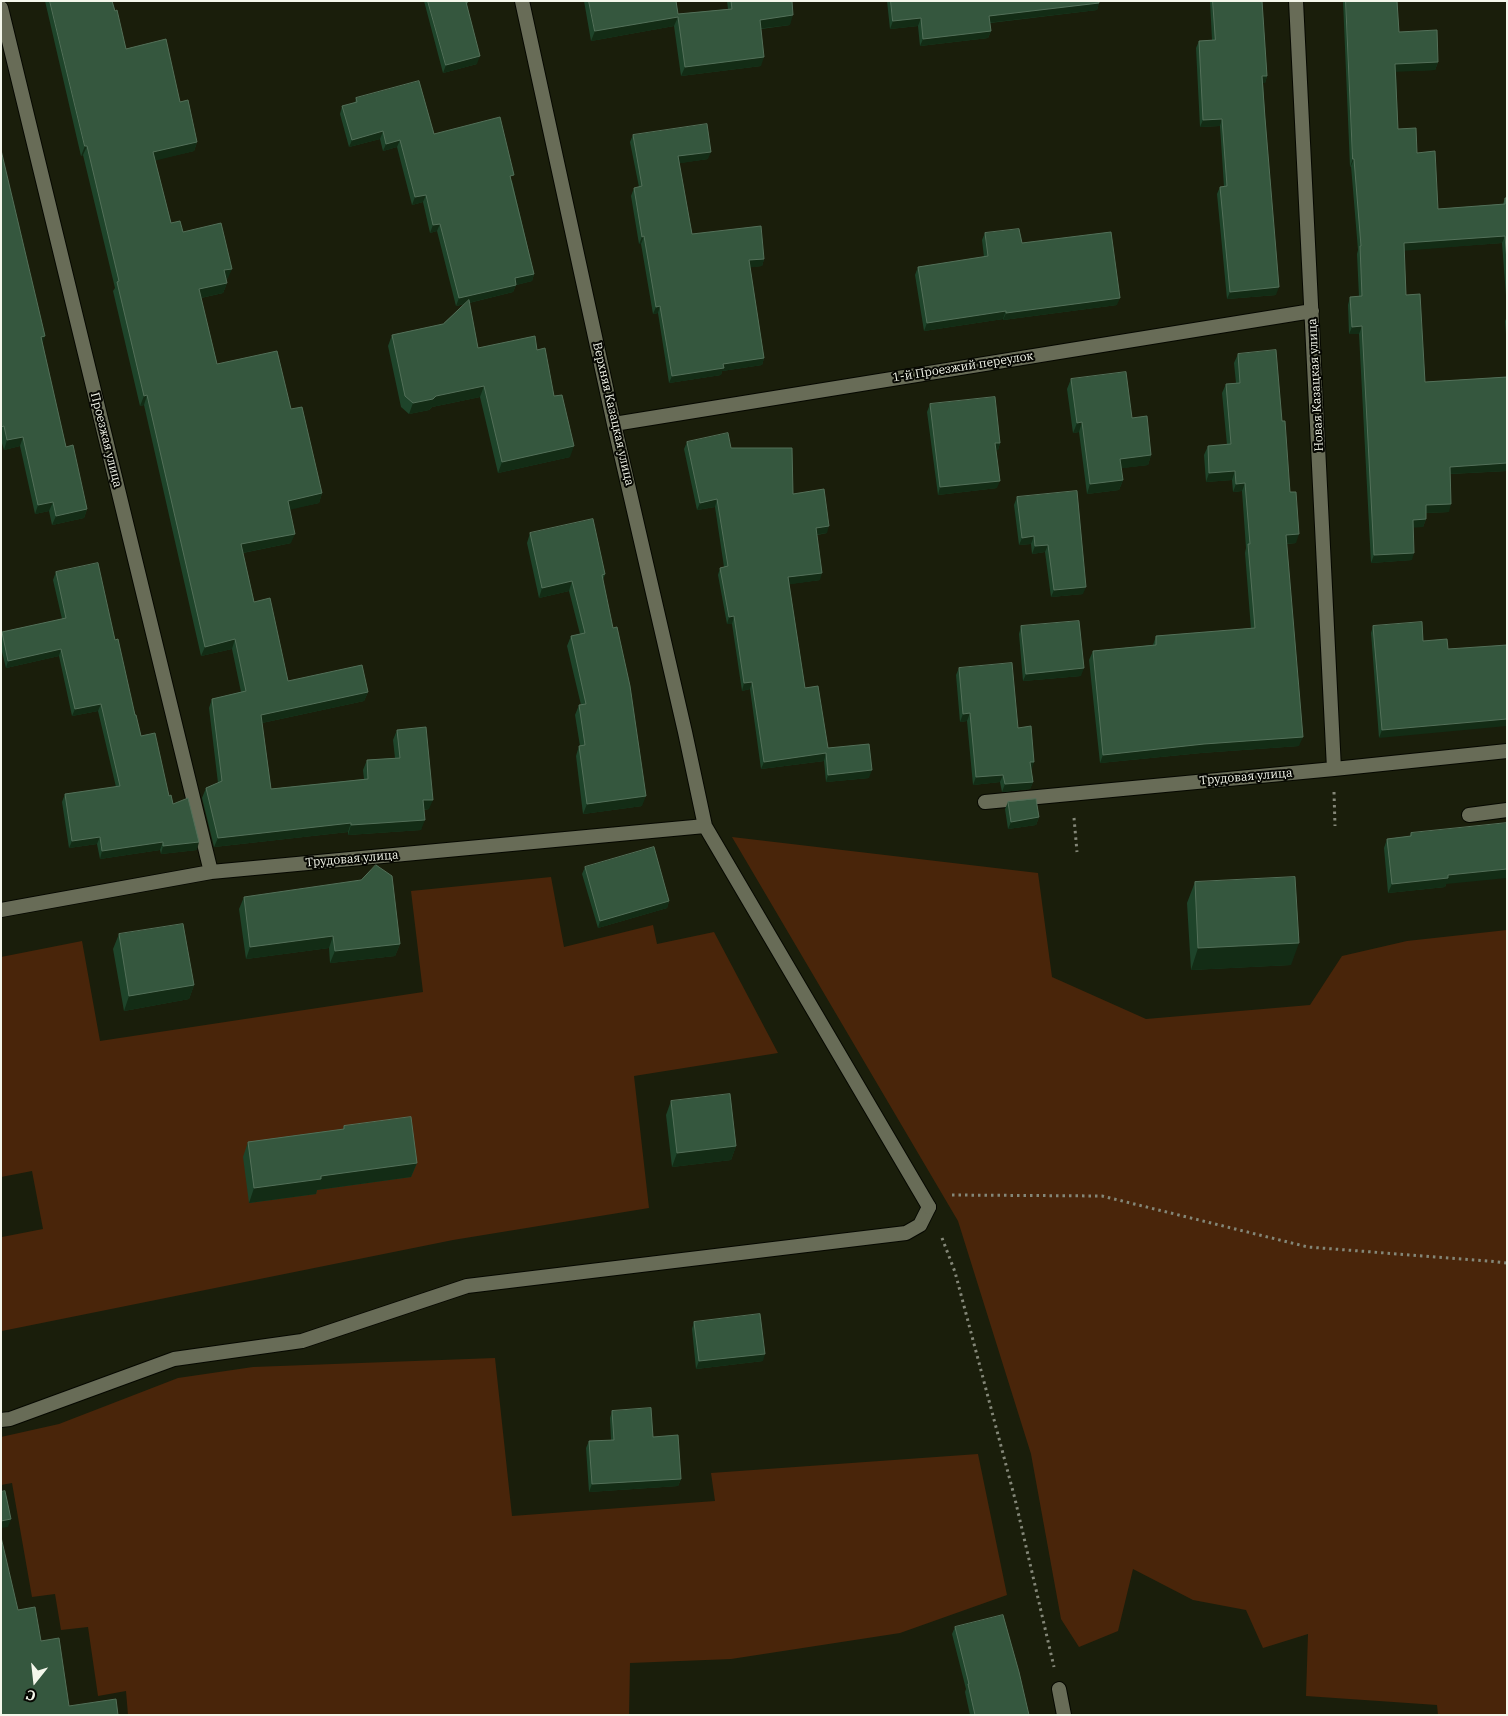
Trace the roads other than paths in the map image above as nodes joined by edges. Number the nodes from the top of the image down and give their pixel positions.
1 (522, 1) edge
2 (1296, 1) edge
3 (1, 8) edge
4 (1312, 311) junction
5 (614, 424) junction
6 (1507, 751) edge
7 (1334, 769) junction
8 (985, 802) dead end
9 (1507, 810) edge
10 (1469, 814) dead end
11 (705, 826) junction
12 (211, 872) junction
13 (1, 910) edge
14 (1, 1420) edge
15 (1059, 1690) road end
16 (1064, 1715) edge

1 - 5 street, Верхняя Казацкая улица
2 - 4 street, Новая Казацкая улица
3 - 12 street, Проезжая улица
4 - 5 street, 1-й Проезжий переулок
4 - 7 street, Новая Казацкая улица
5 - 11 street, Верхняя Казацкая улица
6 - 7 street, Трудовая улица
7 - 8 street, Трудовая улица
9 - 10 street
11 - 12 street, Трудовая улица
11 - 14 street, Верхняя Казацкая улица
12 - 13 street, Трудовая улица
15 - 16 street

